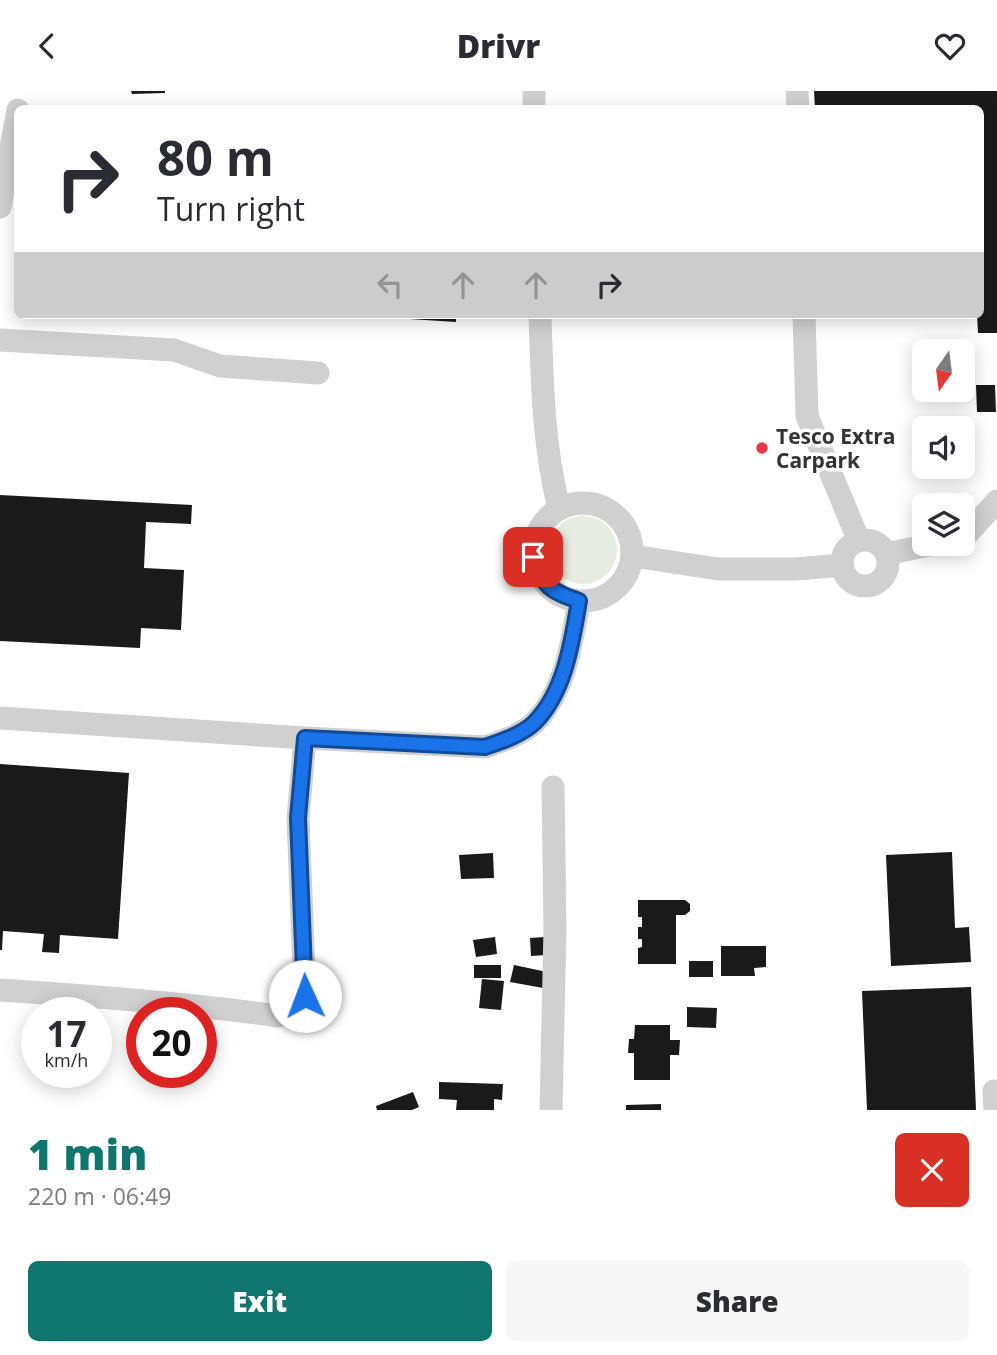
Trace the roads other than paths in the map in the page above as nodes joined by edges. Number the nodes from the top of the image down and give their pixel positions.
1 (14, 131) edge
2 (0, 207) edge
3 (540, 319) edge
4 (804, 319) edge
5 (0, 339) edge
6 (318, 373) dead end
7 (997, 501) edge
8 (559, 508) junction
9 (975, 526) edge
10 (859, 541) junction
11 (912, 549) edge
12 (886, 554) junction
13 (633, 556) junction
14 (843, 565) junction
15 (579, 601) junction
16 (0, 718) edge
17 (305, 738) junction
18 (553, 787) dead end
19 (0, 989) edge
20 (551, 1110) edge

1 - 2 street
3 - 8 street
4 - 10 street
5 - 6 street
7 - 9 street
8 - 13 street
8 - 15 street
10 - 12 street
10 - 14 street
11 - 12 street
12 - 14 street
13 - 14 street
13 - 15 street
15 - 17 street
16 - 17 street
17 - 19 street
18 - 20 street

